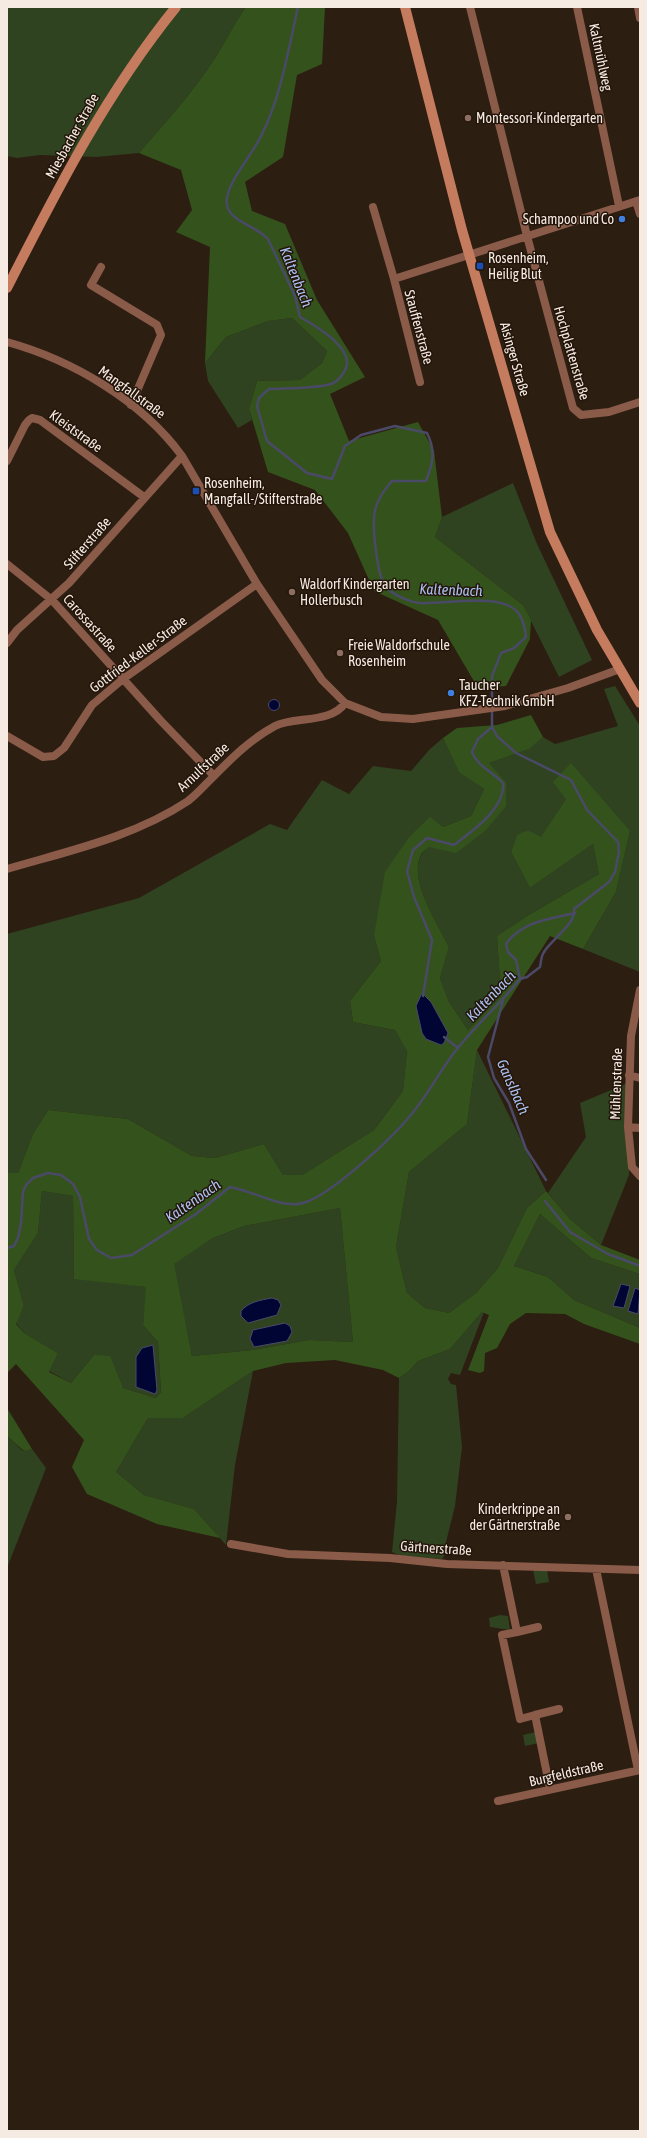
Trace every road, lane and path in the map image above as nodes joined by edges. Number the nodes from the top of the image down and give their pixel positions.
1 (176, 7) edge
2 (405, 7) edge
3 (470, 7) edge
4 (577, 7) edge
5 (638, 7) edge
6 (640, 18) edge
7 (638, 200) edge
8 (619, 206) junction
9 (373, 208) dead end
10 (640, 214) edge
11 (527, 236) junction
12 (470, 255) junction
13 (101, 268) dead end
14 (394, 279) junction
15 (7, 288) edge
16 (7, 342) edge
17 (420, 382) dead end
18 (640, 402) edge
19 (131, 405) junction
20 (182, 456) junction
21 (7, 461) edge
22 (144, 497) junction
23 (7, 564) edge
24 (257, 584) junction
25 (52, 600) junction
26 (7, 643) edge
27 (620, 669) junction
28 (123, 679) junction
29 (346, 703) junction
30 (640, 703) edge
31 (7, 736) edge
32 (214, 776) junction
33 (7, 869) edge
34 (640, 990) edge
35 (629, 1075) junction
36 (640, 1078) edge
37 (628, 1127) junction
38 (640, 1128) edge
39 (640, 1176) edge
40 (231, 1544) dead end
41 (503, 1565) junction
42 (596, 1569) junction
43 (640, 1570) edge
44 (538, 1627) dead end
45 (517, 1632) junction
46 (559, 1709) dead end
47 (535, 1715) junction
48 (639, 1770) edge
49 (550, 1789) junction
50 (498, 1801) dead end

1 - 15 main road, Miesbacher Straße
2 - 12 main road, Aisinger Straße
3 - 11 street, Hochplattenstraße
4 - 8 street, Kaltmühlweg
5 - 6 street
7 - 8 street, Stauffenstraße
7 - 10 street
8 - 11 street, Stauffenstraße
9 - 14 street, Stauffenstraße
11 - 12 street, Stauffenstraße
11 - 18 street, Hochplattenstraße
12 - 14 street, Stauffenstraße
12 - 27 main road, Aisinger Straße
13 - 19 street
14 - 17 street, Stauffenstraße
16 - 19 street, Mangfallstraße
19 - 20 street, Mangfallstraße
20 - 22 street, Stifterstraße
20 - 24 street, Mangfallstraße
21 - 22 street, Kleiststraße
22 - 25 street, Stifterstraße
23 - 25 street, Carossastraße
24 - 28 street, Gottfried-Keller-Straße
24 - 29 street, Mangfallstraße
25 - 26 street, Stifterstraße
25 - 28 street, Carossastraße
27 - 29 street, Mangfallstraße
27 - 30 main road, Aisinger Straße
28 - 31 street, Gottfried-Keller-Straße
28 - 32 street, Carossastraße
29 - 32 street, Arnulfstraße
32 - 33 street, Arnulfstraße
34 - 35 street, Mühlenstraße
35 - 36 street
35 - 37 street, Mühlenstraße
37 - 38 street
37 - 39 street, Mühlenstraße
40 - 41 street, Gärtnerstraße
41 - 42 street, Gärtnerstraße
41 - 45 street
42 - 43 street, Gärtnerstraße
42 - 48 street
44 - 45 street
45 - 47 street
46 - 47 street
47 - 49 street
48 - 49 street, Burgfeldstraße
49 - 50 street, Burgfeldstraße

